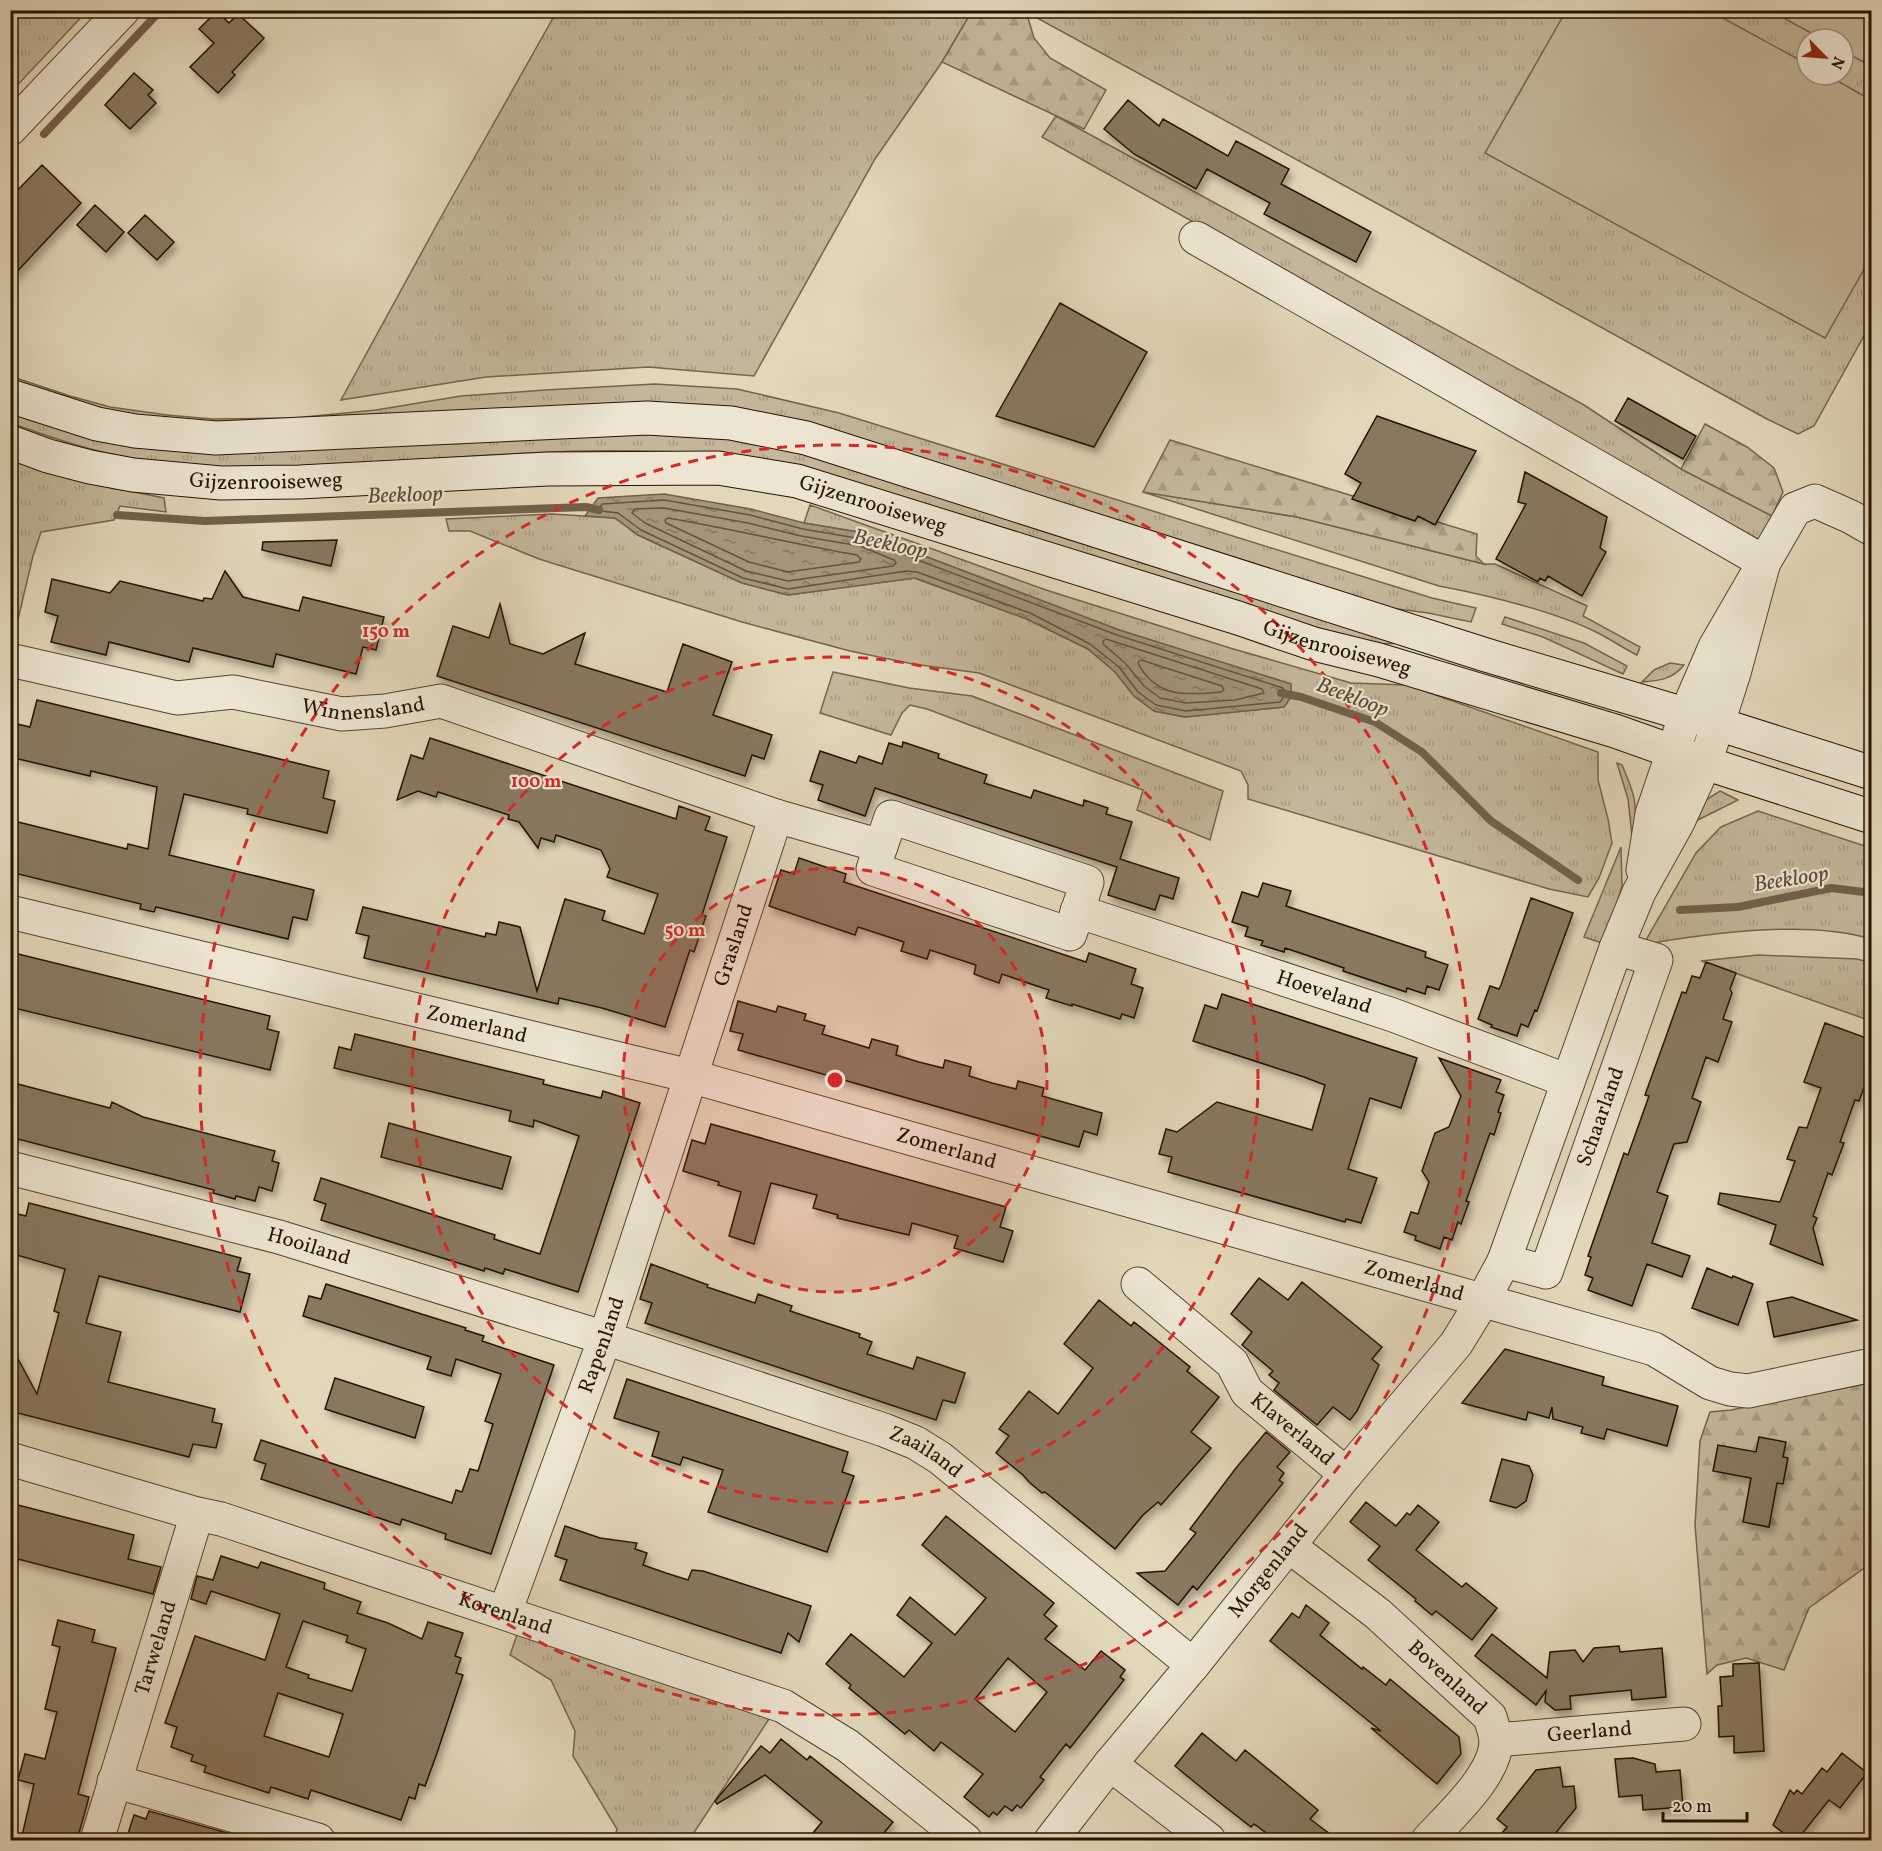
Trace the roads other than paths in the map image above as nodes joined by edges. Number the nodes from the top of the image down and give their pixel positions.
1 (123, 10) edge
2 (10, 129) edge
3 (1196, 238) dead end
4 (10, 396) edge
5 (10, 442) edge
6 (1872, 529) edge
7 (1764, 562) junction
8 (10, 660) edge
9 (1686, 714) junction
10 (1718, 724) junction
11 (1674, 752) junction
12 (1705, 763) junction
13 (1872, 772) edge
14 (776, 816) junction
15 (1872, 817) edge
16 (881, 846) junction
17 (1639, 892) junction
18 (1077, 911) junction
19 (10, 912) edge
20 (1616, 948) junction
21 (690, 1076) junction
22 (1569, 1081) junction
23 (10, 1168) edge
24 (1504, 1261) junction
25 (1138, 1284) dead end
26 (1484, 1300) junction
27 (604, 1338) junction
28 (1872, 1365) edge
29 (10, 1459) edge
30 (1346, 1474) junction
31 (197, 1514) junction
32 (1290, 1546) junction
33 (505, 1612) junction
34 (1193, 1665) junction
35 (1684, 1724) dead end
36 (1496, 1740) junction
37 (1110, 1764) junction
38 (114, 1781) junction
39 (97, 1840) edge
40 (318, 1840) edge
41 (964, 1840) edge
42 (1051, 1840) edge
43 (1209, 1840) edge
44 (1428, 1840) edge

1 - 2 street
3 - 7 street
4 - 9 street, Gijzenrooiseweg
5 - 11 street, Gijzenrooiseweg
6 - 7 street
7 - 9 street
7 - 10 street
8 - 14 street, Winnensland
9 - 10 street, Gijzenrooiseweg
9 - 11 street, Schaarland
10 - 12 street
10 - 13 street, Gijzenrooiseweg
11 - 12 street, Gijzenrooiseweg
11 - 17 street, Schaarland
12 - 15 street, Gijzenrooiseweg
12 - 17 street, Schaarland
14 - 16 street
14 - 21 street, Grasland
16 - 18 street
16 - 18 street
17 - 20 street, Schaarland
18 - 22 street, Hoeveland
19 - 21 street, Zomerland
20 - 22 street, Schaarland
20 - 24 street, Schaarland
21 - 26 street, Zomerland
21 - 27 street, Rapenland
22 - 24 street, Schaarland
23 - 27 street, Hooiland
24 - 26 street, Schaarland
25 - 30 street, Klaverland
26 - 28 street, Zomerland
26 - 30 street, Morgenland
27 - 33 street, Rapenland
27 - 34 street, Zaailand
29 - 31 street, Korenland
30 - 32 street, Morgenland
31 - 33 street, Korenland
31 - 38 street, Tarweland
32 - 34 street, Morgenland
32 - 36 street, Bovenland
33 - 41 street, Korenland
34 - 37 street, Morgenland
35 - 36 street, Geerland
36 - 44 street, Bovenland
37 - 42 street, Morgenland
37 - 43 street
38 - 39 street, Tarweland
38 - 40 street

